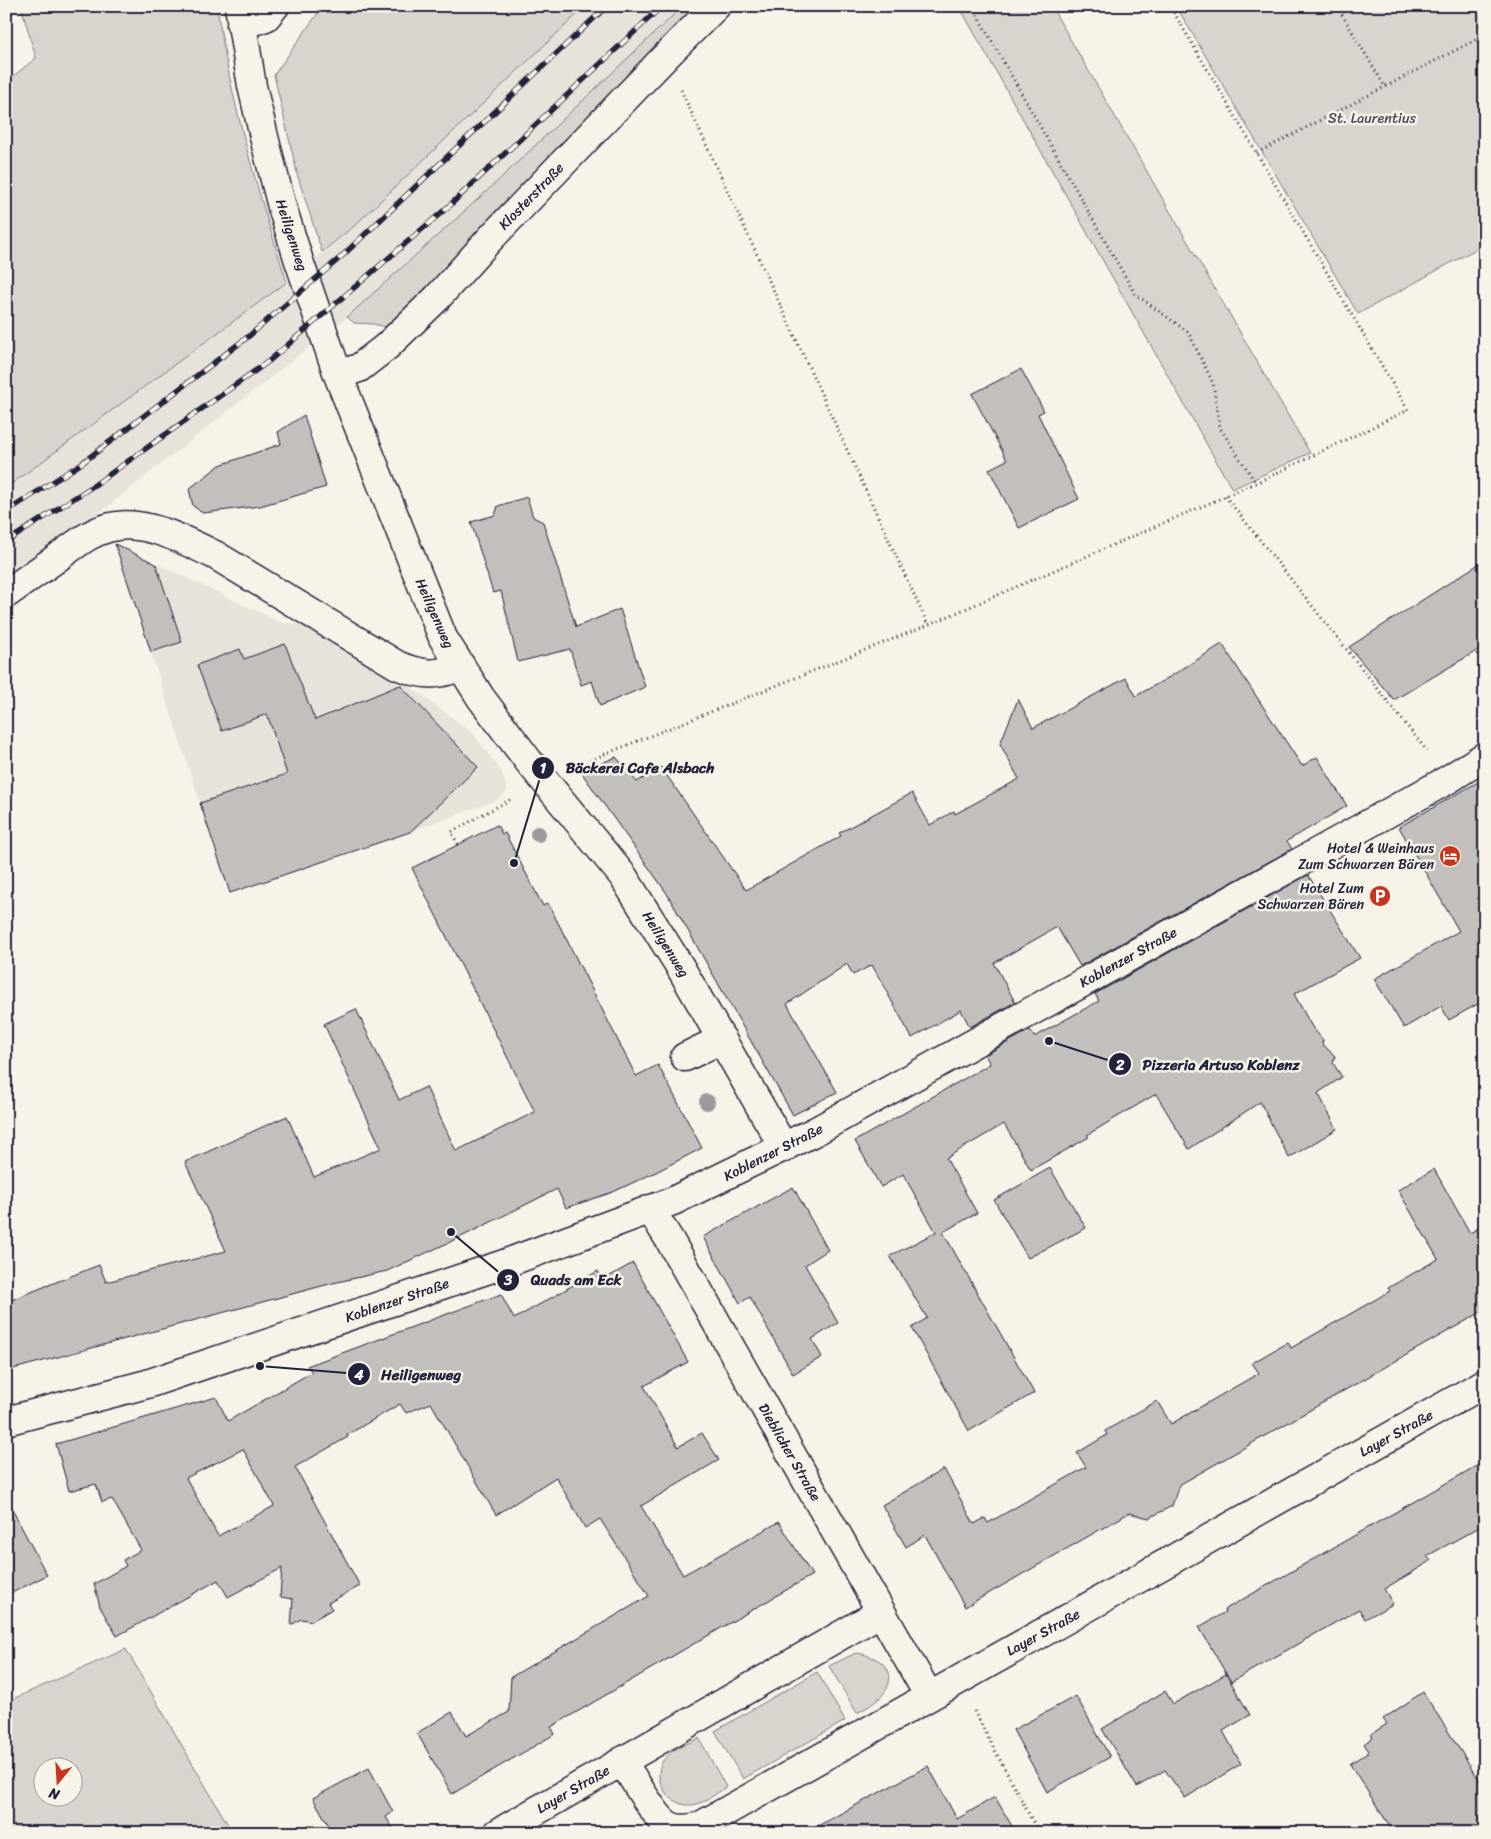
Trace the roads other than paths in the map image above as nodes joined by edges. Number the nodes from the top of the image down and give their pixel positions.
1 (275, 6) edge
2 (716, 6) edge
3 (240, 16) edge
4 (338, 375) junction
5 (6, 594) edge
6 (461, 666) junction
7 (1485, 756) edge
8 (722, 1039) junction
9 (685, 1057) dead end
10 (784, 1148) junction
11 (650, 1209) junction
12 (1485, 1383) edge
13 (6, 1421) edge
14 (881, 1612) junction
15 (930, 1696) junction
16 (622, 1761) junction
17 (498, 1833) edge

1 - 3 street
2 - 4 street, Klosterstraße
3 - 4 street, Heiligenweg
4 - 6 street, Heiligenweg
5 - 6 street
6 - 8 street, Heiligenweg
7 - 10 street, Koblenzer Straße
8 - 9 street
8 - 10 street, Heiligenweg
10 - 11 street, Koblenzer Straße
11 - 13 street, Koblenzer Straße
11 - 14 street, Dieblicher Straße
12 - 15 street, Layer Straße
14 - 15 street, Dieblicher Straße
14 - 16 street, Layer Straße
15 - 16 street, Layer Straße
16 - 17 street, Layer Straße

